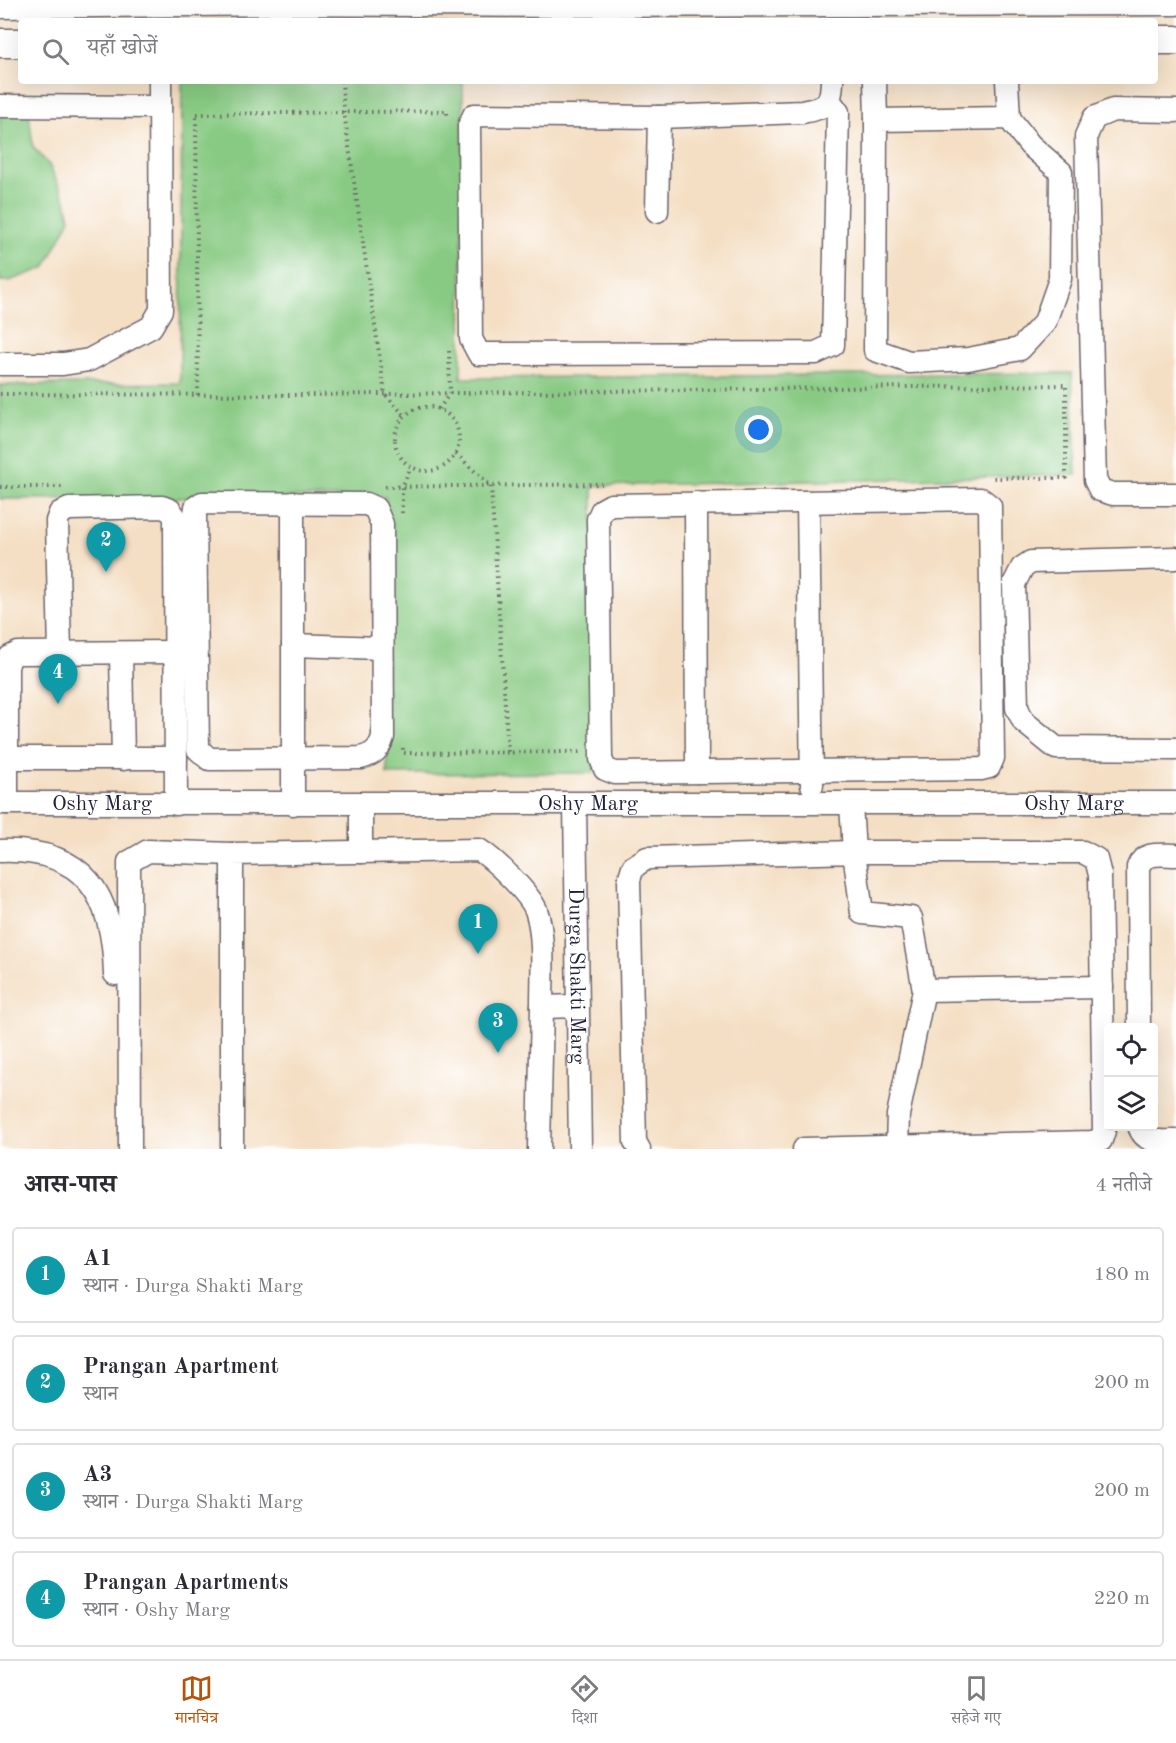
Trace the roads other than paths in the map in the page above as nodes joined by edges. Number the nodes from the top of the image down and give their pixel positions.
1 (1176, 1) edge
2 (0, 4) edge
3 (152, 12) edge
4 (1158, 40) edge
5 (1176, 40) edge
6 (0, 43) edge
7 (18, 43) edge
8 (160, 84) edge
9 (875, 84) edge
10 (1007, 84) edge
11 (830, 90) edge
12 (0, 106) edge
13 (160, 107) junction
14 (1176, 111) edge
15 (659, 117) junction
16 (1009, 118) junction
17 (876, 120) junction
18 (657, 212) dead end
19 (0, 364) edge
20 (1176, 494) edge
21 (808, 502) junction
22 (293, 503) junction
23 (696, 503) junction
24 (1176, 558) edge
25 (293, 645) junction
26 (381, 648) junction
27 (175, 652) junction
28 (121, 653) junction
29 (60, 654) junction
30 (1176, 749) edge
31 (7, 758) junction
32 (176, 758) junction
33 (123, 759) junction
34 (293, 759) junction
35 (812, 771) junction
36 (697, 772) junction
37 (3, 803) edge
38 (813, 803) junction
39 (1176, 803) edge
40 (176, 804) junction
41 (293, 804) junction
42 (361, 804) junction
43 (575, 804) junction
44 (851, 804) junction
45 (0, 851) edge
46 (361, 852) junction
47 (854, 852) junction
48 (232, 854) junction
49 (1176, 855) edge
50 (1102, 987) junction
51 (924, 990) junction
52 (578, 1006) junction
53 (542, 1007) junction
54 (1139, 1023) edge
55 (1141, 1131) edge
56 (1176, 1141) edge
57 (897, 1147) junction
58 (119, 1149) edge
59 (130, 1149) edge
60 (232, 1149) edge
61 (539, 1149) edge
62 (580, 1149) edge
63 (639, 1149) edge
64 (804, 1149) edge

1 - 3 street
2 - 3 street
4 - 5 street
6 - 7 street
8 - 13 street
9 - 17 street
10 - 16 street
11 - 15 street
11 - 15 street
12 - 13 street
13 - 19 street
14 - 20 street
15 - 18 street
16 - 17 street
16 - 17 street
21 - 23 street
21 - 35 street
21 - 35 street
22 - 25 street
22 - 26 street
22 - 34 street
23 - 36 street
23 - 36 street
24 - 30 street
25 - 26 street
25 - 34 street
26 - 34 street
27 - 28 street
27 - 29 street
27 - 32 street
28 - 29 street
28 - 33 street
29 - 31 street
31 - 33 street
31 - 37 street
32 - 33 street
32 - 40 street
34 - 41 street
35 - 36 street
35 - 38 street
37 - 40 street, Oshy Marg
38 - 43 street, Oshy Marg
38 - 44 street, Oshy Marg
39 - 44 street, Oshy Marg
40 - 41 street, Oshy Marg
41 - 42 street, Oshy Marg
42 - 43 street, Oshy Marg
42 - 46 street
43 - 52 street, Durga Shakti Marg
44 - 47 street
45 - 58 street
46 - 48 street
46 - 53 street
47 - 50 street
47 - 51 street
47 - 63 street
48 - 59 street
48 - 60 street
49 - 54 street
50 - 51 street
50 - 57 street
51 - 57 street
52 - 53 street
52 - 62 street, Durga Shakti Marg
53 - 61 street
55 - 56 street
57 - 64 street

